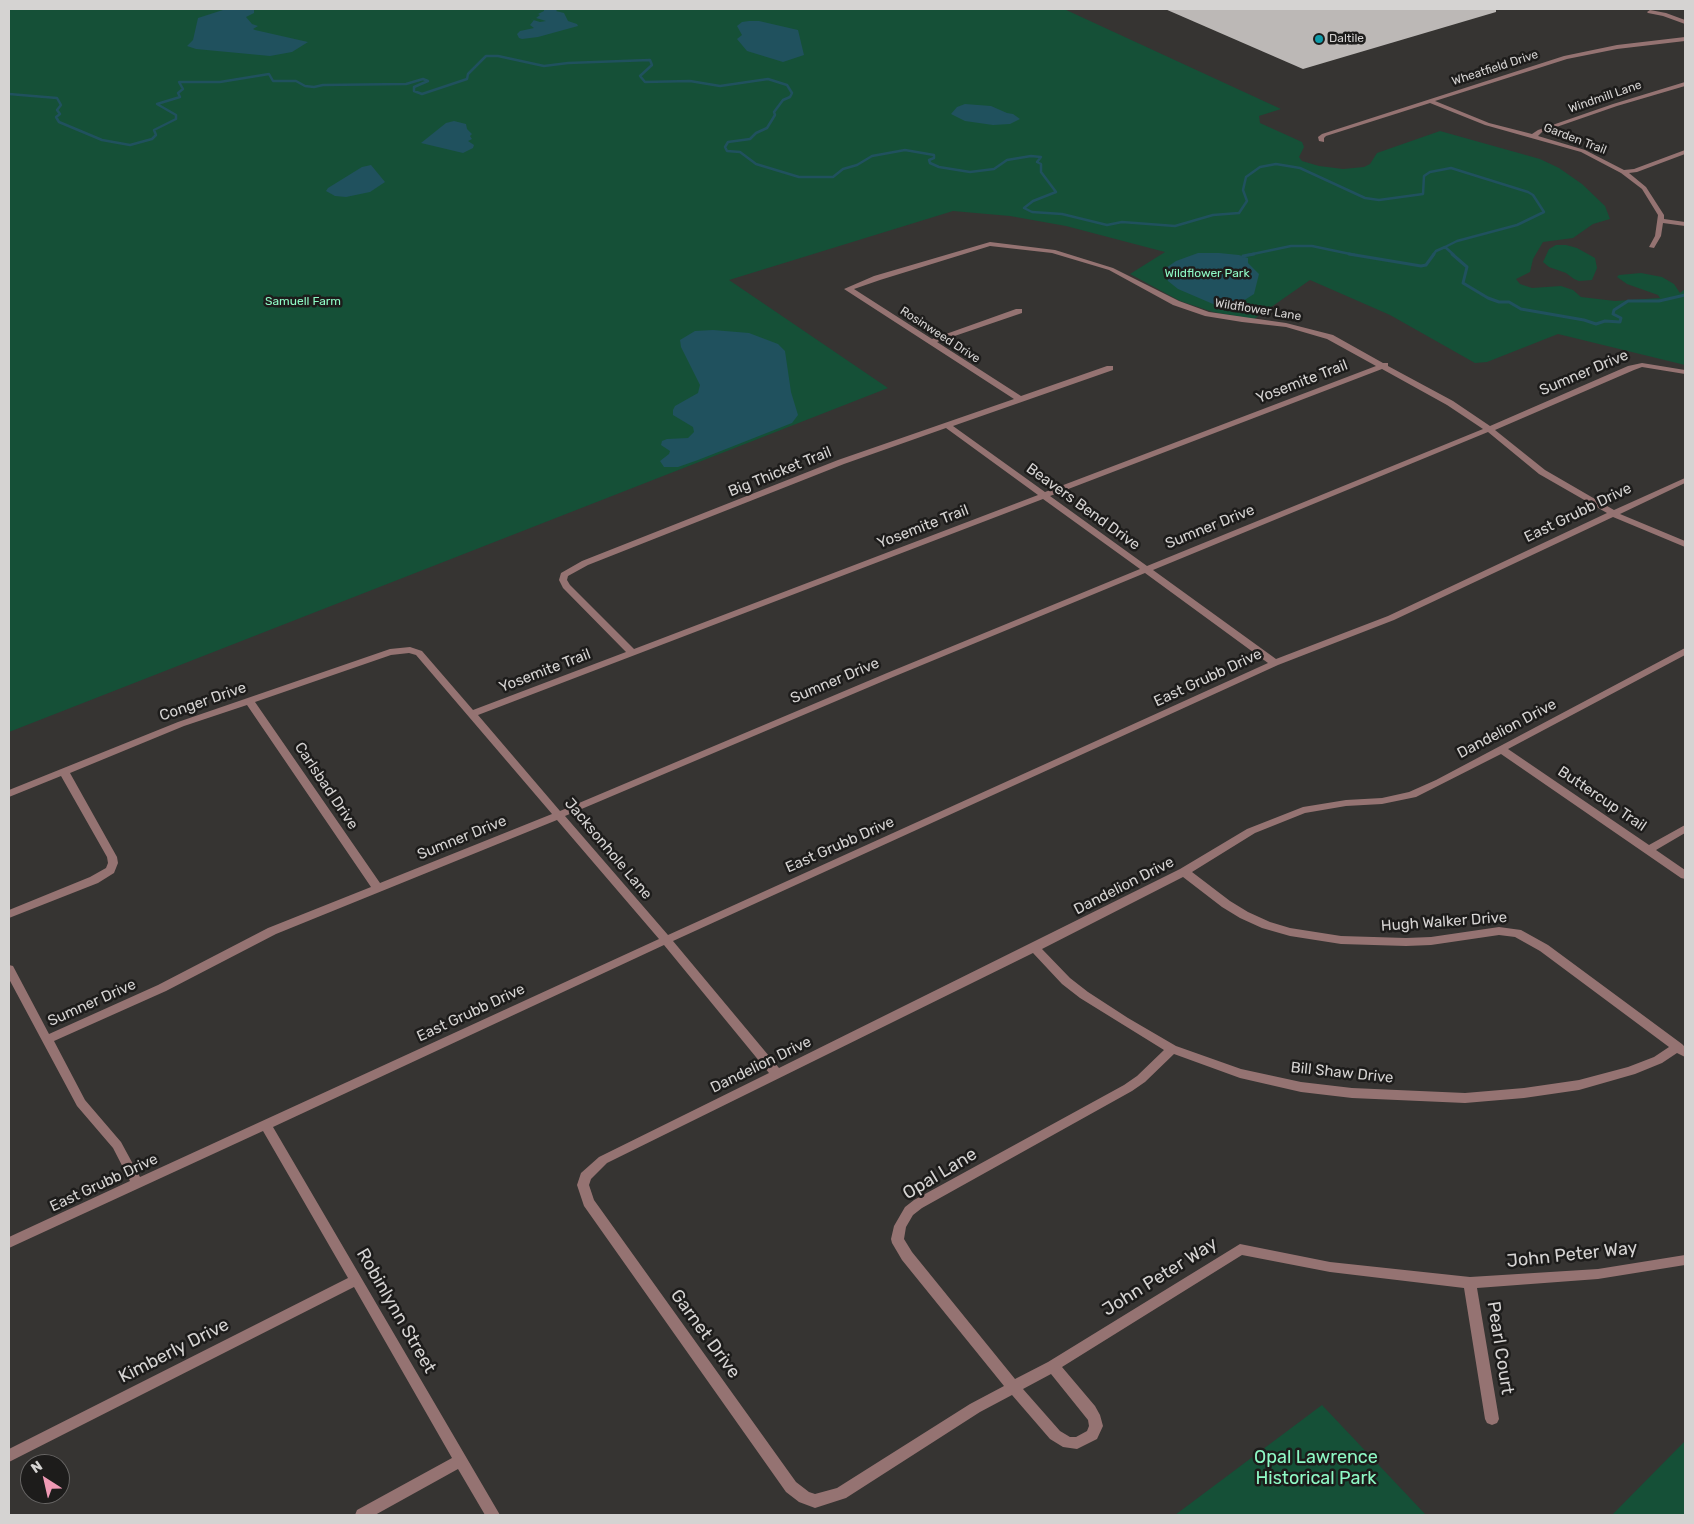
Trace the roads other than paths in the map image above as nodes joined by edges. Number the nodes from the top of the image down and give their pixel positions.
1 (1650, 12) dead end
2 (1685, 22) edge
3 (1685, 39) edge
4 (1685, 84) edge
5 (1430, 100) junction
6 (1534, 136) junction
7 (1322, 141) dead end
8 (1685, 152) edge
9 (1623, 172) junction
10 (1662, 221) junction
11 (1685, 224) edge
12 (1652, 246) dead end
13 (848, 289) joint
14 (1019, 311) dead end
15 (931, 342) junction
16 (1384, 365) junction
17 (1110, 368) dead end
18 (1685, 372) edge
19 (1020, 400) junction
20 (948, 426) junction
21 (1489, 429) junction
22 (1685, 480) edge
23 (1044, 496) junction
24 (1611, 513) junction
25 (1685, 544) edge
26 (1146, 570) junction
27 (410, 650) joint
28 (1685, 651) edge
29 (632, 652) junction
30 (1275, 664) junction
31 (250, 702) junction
32 (472, 714) junction
33 (1501, 749) junction
34 (64, 772) junction
35 (9, 794) edge
36 (559, 815) junction
37 (1685, 828) edge
38 (1649, 850) junction
39 (1184, 872) junction
40 (1685, 875) edge
41 (377, 888) junction
42 (9, 914) edge
43 (666, 940) junction
44 (1034, 948) junction
45 (9, 968) edge
46 (46, 1040) junction
47 (1172, 1049) junction
48 (1681, 1050) edge
49 (777, 1074) junction
50 (266, 1125) junction
51 (585, 1177) joint
52 (138, 1184) junction
53 (9, 1243) edge
54 (1685, 1260) edge
55 (356, 1280) junction
56 (1470, 1283) junction
57 (1053, 1366) junction
58 (1014, 1388) junction
59 (1492, 1419) dead end
60 (9, 1456) edge
61 (461, 1460) junction
62 (815, 1501) joint
63 (362, 1515) edge
64 (493, 1515) edge

1 - 2 street
3 - 5 street, Wheatfield Drive
4 - 6 street, Windmill Lane
5 - 6 street, Garden Trail
5 - 7 street, Wheatfield Drive
6 - 9 street, Garden Trail
8 - 9 street
9 - 10 street, Garden Trail
10 - 11 street
10 - 12 street
13 - 15 street, Rosinweed Drive
13 - 16 street, Wildflower Lane
14 - 15 street
15 - 19 street, Rosinweed Drive
16 - 21 street, Wildflower Lane
16 - 23 street, Yosemite Trail
17 - 19 street, Big Thicket Trail
18 - 21 street, Sumner Drive
19 - 20 street, Big Thicket Trail
20 - 23 street, Beavers Bend Drive
20 - 29 street, Big Thicket Trail
21 - 24 street, Wildflower Lane
21 - 26 street, Sumner Drive
22 - 24 street, East Grubb Drive
23 - 26 street, Beavers Bend Drive
23 - 29 street, Yosemite Trail
24 - 25 street, Wildflower Lane
24 - 30 street, East Grubb Drive
26 - 30 street, Beavers Bend Drive
26 - 36 street, Sumner Drive
27 - 31 street, Conger Drive
27 - 32 street, Jacksonhole Lane
28 - 33 street, Dandelion Drive
29 - 32 street, Yosemite Trail
30 - 43 street, East Grubb Drive
31 - 34 street, Conger Drive
31 - 41 street, Carlsbad Drive
32 - 36 street, Jacksonhole Lane
33 - 38 street, Buttercup Trail
33 - 39 street, Dandelion Drive
34 - 35 street, Conger Drive
34 - 42 street
36 - 41 street, Sumner Drive
36 - 43 street, Jacksonhole Lane
37 - 38 street
38 - 40 street, Buttercup Trail
39 - 44 street, Dandelion Drive
39 - 48 street, Hugh Walker Drive
41 - 46 street, Sumner Drive
43 - 49 street, Jacksonhole Lane
43 - 50 street, East Grubb Drive
44 - 47 street, Bill Shaw Drive
44 - 49 street, Dandelion Drive
45 - 46 street
46 - 52 street
47 - 48 street, Bill Shaw Drive
47 - 58 street, Opal Lane
49 - 51 street, Dandelion Drive
50 - 52 street, East Grubb Drive
50 - 55 street, Robinlynn Street
51 - 62 street, Garnet Drive
52 - 53 street, East Grubb Drive
54 - 56 street, John Peter Way
55 - 60 street, Kimberly Drive
55 - 61 street, Robinlynn Street
56 - 57 street, John Peter Way
56 - 59 street, Pearl Court
57 - 58 street, John Peter Way
57 - 58 street, Opal Lane
58 - 62 street, John Peter Way
61 - 63 street
61 - 64 street, Robinlynn Street

